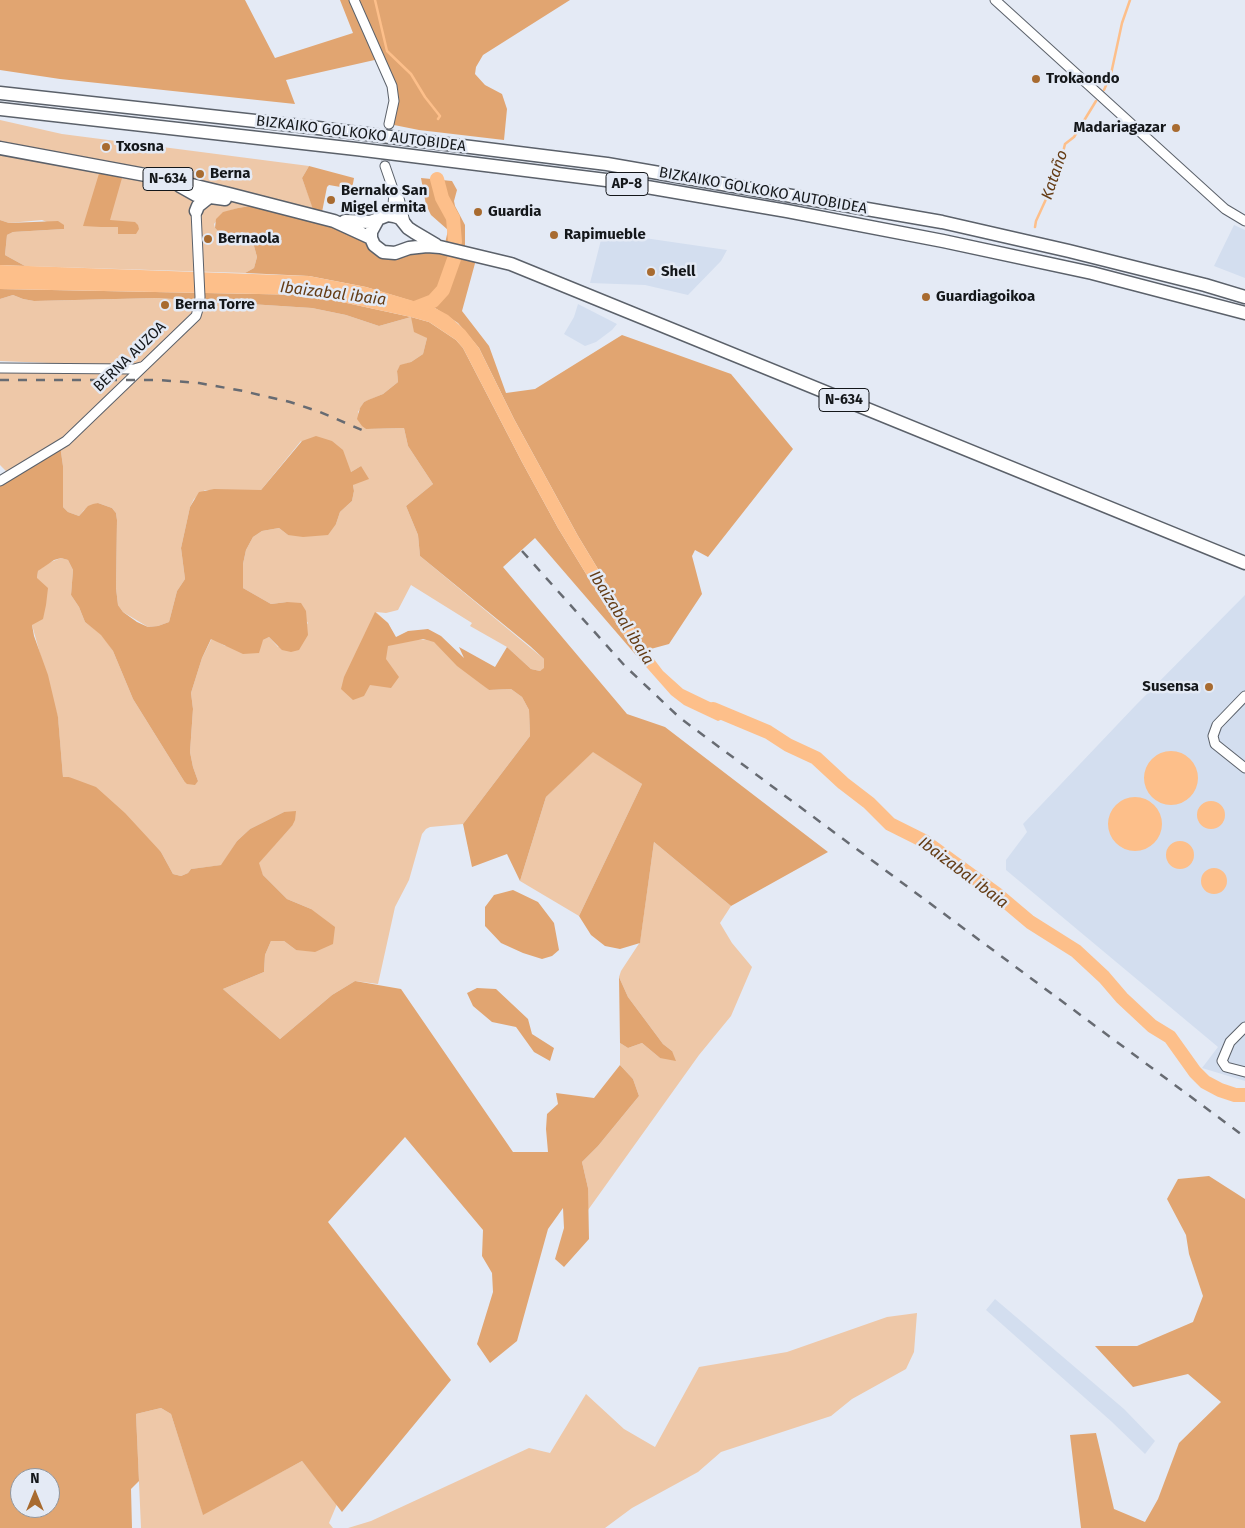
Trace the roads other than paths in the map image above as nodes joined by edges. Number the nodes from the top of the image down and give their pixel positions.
1 (354, 0) edge
2 (995, 0) edge
3 (0, 93) edge
4 (0, 109) edge
5 (389, 124) tunnel mouth
6 (0, 148) edge
7 (386, 166) tunnel mouth
8 (167, 179) junction
9 (393, 185) junction
10 (193, 194) junction
11 (208, 198) junction
12 (243, 198) junction
13 (196, 211) junction
14 (382, 218) junction
15 (334, 220) junction
16 (1245, 221) edge
17 (406, 225) junction
18 (371, 238) junction
19 (440, 247) junction
20 (401, 250) junction
21 (1245, 297) edge
22 (1245, 313) edge
23 (145, 364) junction
24 (0, 368) edge
25 (0, 481) edge
26 (1245, 563) edge
27 (1245, 696) edge
28 (1245, 768) edge
29 (1245, 1027) edge
30 (1245, 1072) edge

1 - 5 street
2 - 16 street
3 - 21 highway, BIZKAIKO GOLKOKO AUTOBIDEA / AP-8
4 - 22 highway, BIZKAIKO GOLKOKO AUTOBIDEA / AP-8
6 - 8 highway, N-634
7 - 9 street
8 - 10 highway
8 - 12 highway, N-634
9 - 14 street
9 - 17 street
10 - 11 highway
10 - 13 highway
11 - 12 highway
11 - 13 highway
12 - 15 highway, N-634
13 - 23 street, BERNA AUZOA
14 - 15 highway, N-634
14 - 17 highway, N-634
14 - 18 highway
15 - 18 highway, N-634
17 - 19 highway, N-634
17 - 20 highway
18 - 20 highway, N-634
19 - 20 highway, N-634
19 - 26 highway, N-634
23 - 24 street
23 - 25 street, BERNA AUZOA
27 - 28 street
29 - 30 street

